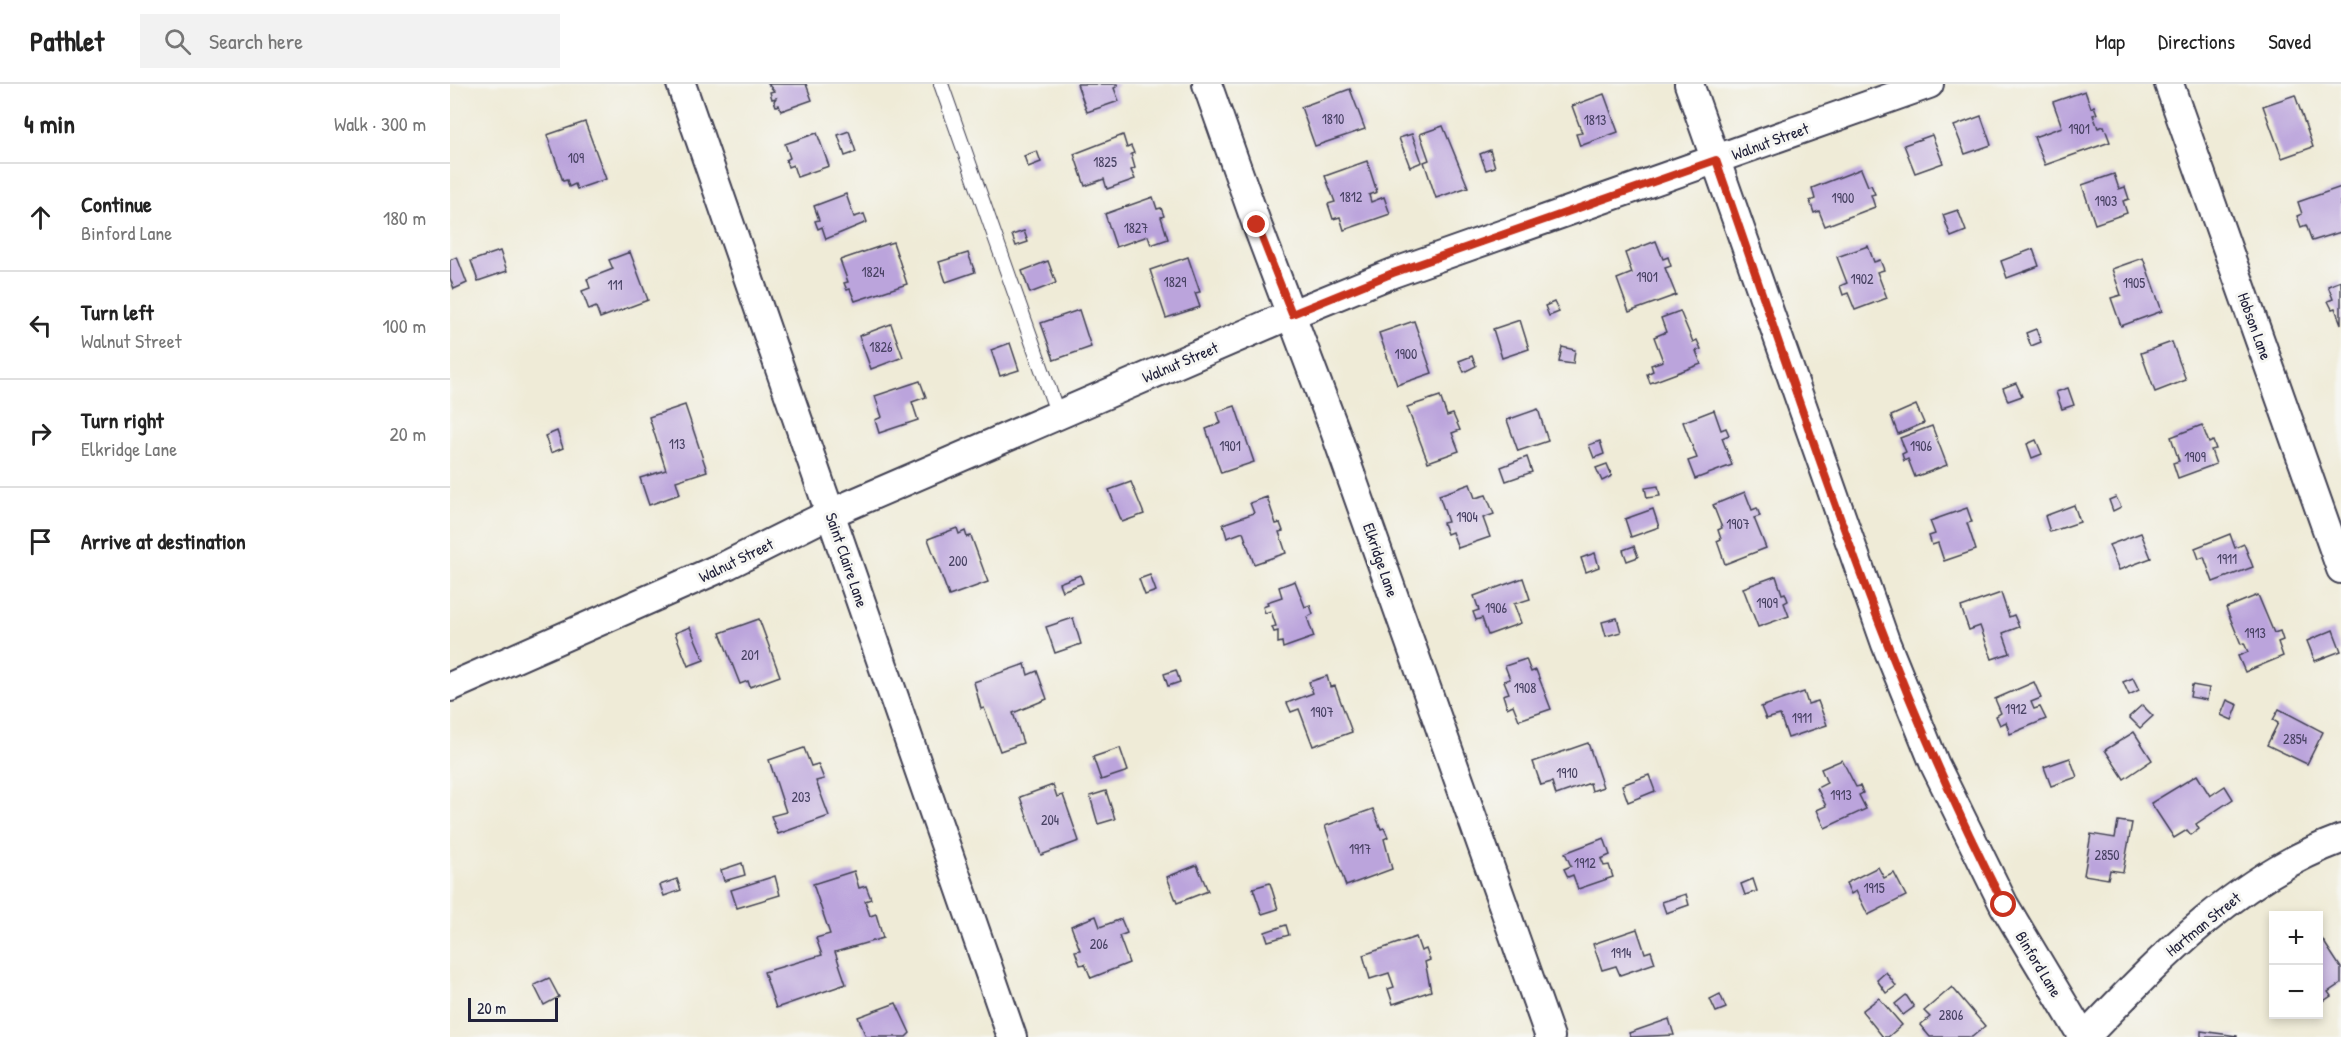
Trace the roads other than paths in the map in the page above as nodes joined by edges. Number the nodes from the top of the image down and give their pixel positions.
1 (681, 84) edge
2 (942, 84) edge
3 (1207, 84) edge
4 (1689, 84) edge
5 (1929, 84) edge
6 (2169, 84) edge
7 (1716, 160) junction
8 (1292, 314) junction
9 (1058, 415) junction
10 (831, 513) junction
11 (2341, 569) edge
12 (450, 687) edge
13 (2341, 839) edge
14 (1012, 1037) edge
15 (1550, 1037) edge
16 (2084, 1037) edge

1 - 10 street, Saint Claire Lane
2 - 9 lane
3 - 8 street, Elkridge Lane
4 - 7 street, Binford Lane
5 - 7 street, Walnut Street
6 - 11 street, Hobson Lane
7 - 8 street, Walnut Street
7 - 16 street, Binford Lane
8 - 9 street, Walnut Street
8 - 15 street, Elkridge Lane
9 - 10 street, Walnut Street
10 - 12 street, Walnut Street
10 - 14 street, Saint Claire Lane
13 - 16 street, Hartman Street

